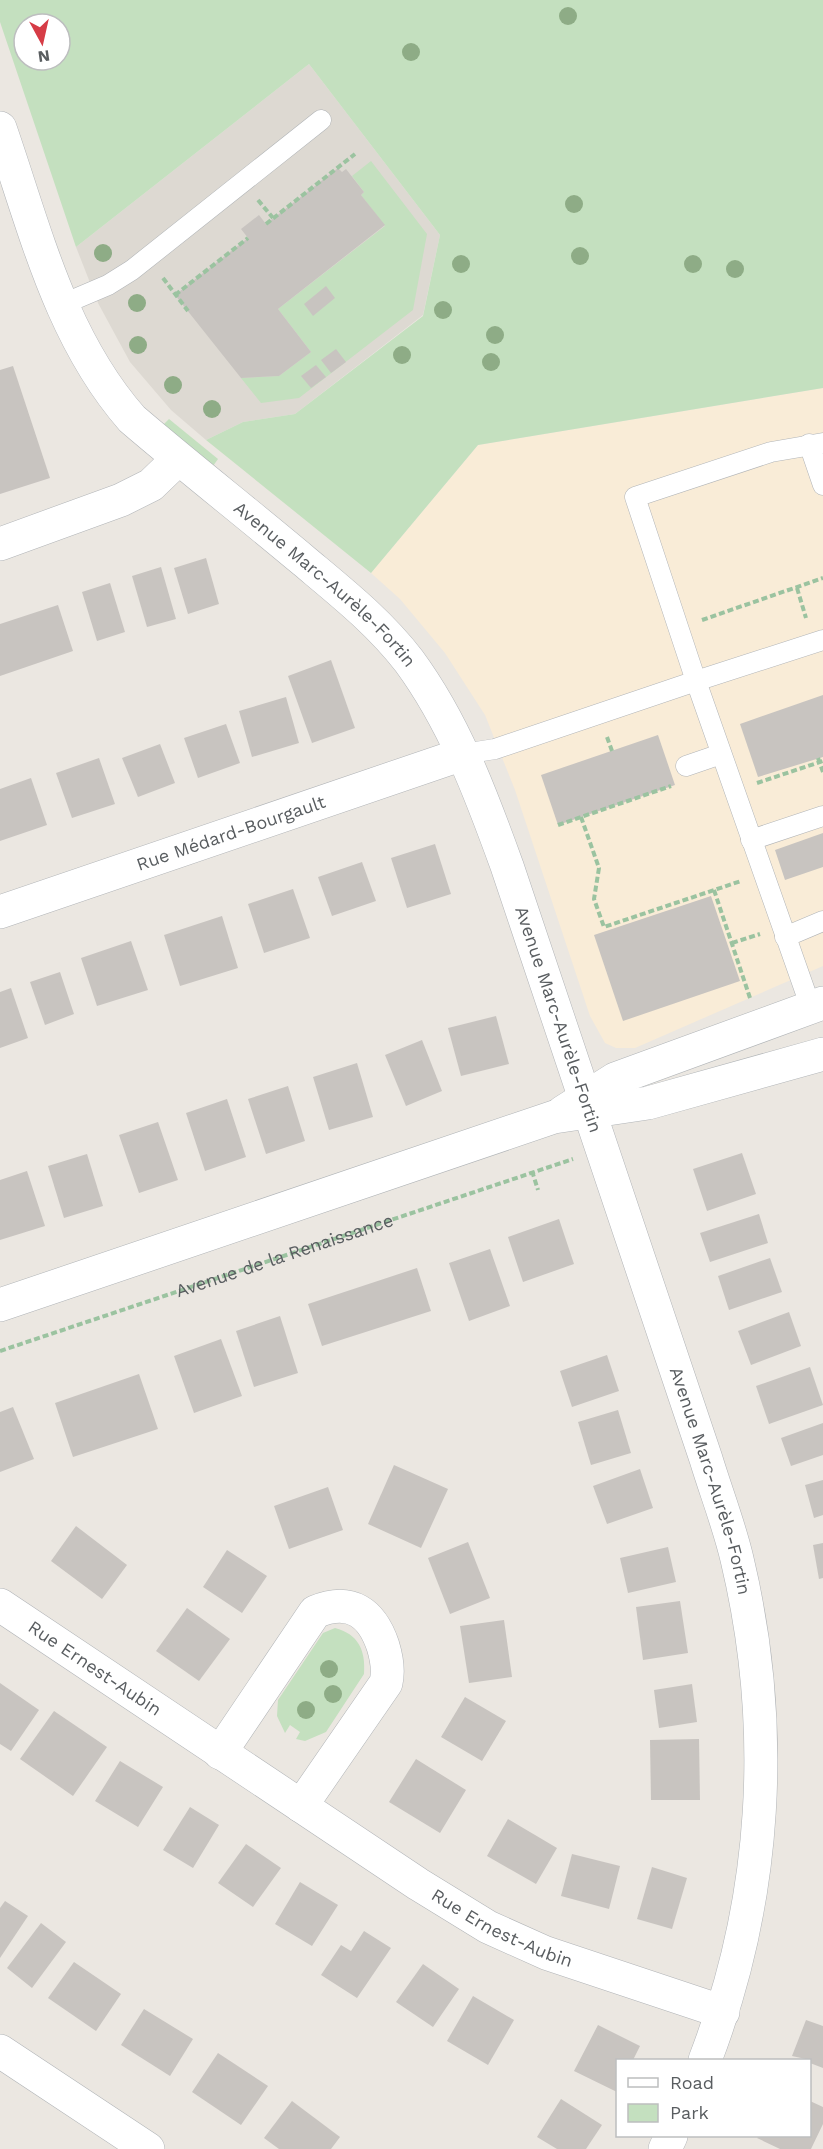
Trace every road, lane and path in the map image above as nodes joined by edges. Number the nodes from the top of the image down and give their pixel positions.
1 (321, 120) dead end
2 (0, 128) edge
3 (355, 154) dead end
4 (265, 209) dead end
5 (273, 219) junction
6 (266, 224) dead end
7 (248, 238) dead end
8 (61, 305) junction
9 (188, 311) dead end
10 (816, 443) edge
11 (178, 459) junction
12 (823, 485) edge
13 (0, 544) edge
14 (823, 578) edge
15 (797, 588) junction
16 (705, 629) dead end
17 (819, 642) edge
18 (696, 681) junction
19 (607, 736) dead end
20 (612, 751) dead end
21 (463, 754) junction
22 (721, 754) junction
23 (820, 760) edge
24 (686, 766) dead end
25 (823, 772) edge
26 (754, 784) dead end
27 (675, 785) dead end
28 (823, 816) edge
29 (581, 817) junction
30 (558, 825) dead end
31 (751, 840) junction
32 (737, 872) dead end
33 (714, 890) junction
34 (0, 912) edge
35 (823, 921) edge
36 (785, 937) junction
37 (751, 1001) dead end
38 (817, 1006) edge
39 (823, 1054) edge
40 (586, 1106) junction
41 (569, 1160) dead end
42 (532, 1171) junction
43 (538, 1190) dead end
44 (0, 1305) edge
45 (0, 1351) edge
46 (0, 1605) edge
47 (220, 1753) junction
48 (301, 1806) junction
49 (723, 2012) junction
50 (0, 2051) edge
51 (706, 2059) edge
52 (148, 2149) edge

1 - 8 lane
2 - 8 street, Avenue Marc-Aurèle-Fortin
3 - 5 path
4 - 5 path
5 - 6 path
7 - 9 path
8 - 11 street, Avenue Marc-Aurèle-Fortin
10 - 12 lane
10 - 18 lane
11 - 13 street
11 - 21 street, Avenue Marc-Aurèle-Fortin
14 - 15 path
15 - 16 path
15 - 17 path
17 - 18 lane
18 - 21 lane
18 - 22 lane
19 - 20 path
21 - 34 street, Rue Médard-Bourgault
21 - 40 street, Avenue Marc-Aurèle-Fortin
22 - 24 lane
22 - 31 lane
23 - 25 path
23 - 26 path
27 - 29 path
28 - 31 lane
29 - 30 path
29 - 33 path
31 - 36 lane
32 - 33 path
33 - 37 path
35 - 36 lane
36 - 38 lane
38 - 40 street
39 - 40 street
40 - 44 street
40 - 49 street, Avenue Marc-Aurèle-Fortin
41 - 42 path, Avenue de la Renaissance
42 - 43 path
42 - 45 path, Avenue de la Renaissance
46 - 47 street, Rue Ernest-Aubin
47 - 48 street, Rue Ernest-Aubin
47 - 48 street
48 - 49 street, Rue Ernest-Aubin
49 - 51 street, Avenue Marc-Aurèle-Fortin
50 - 52 street

